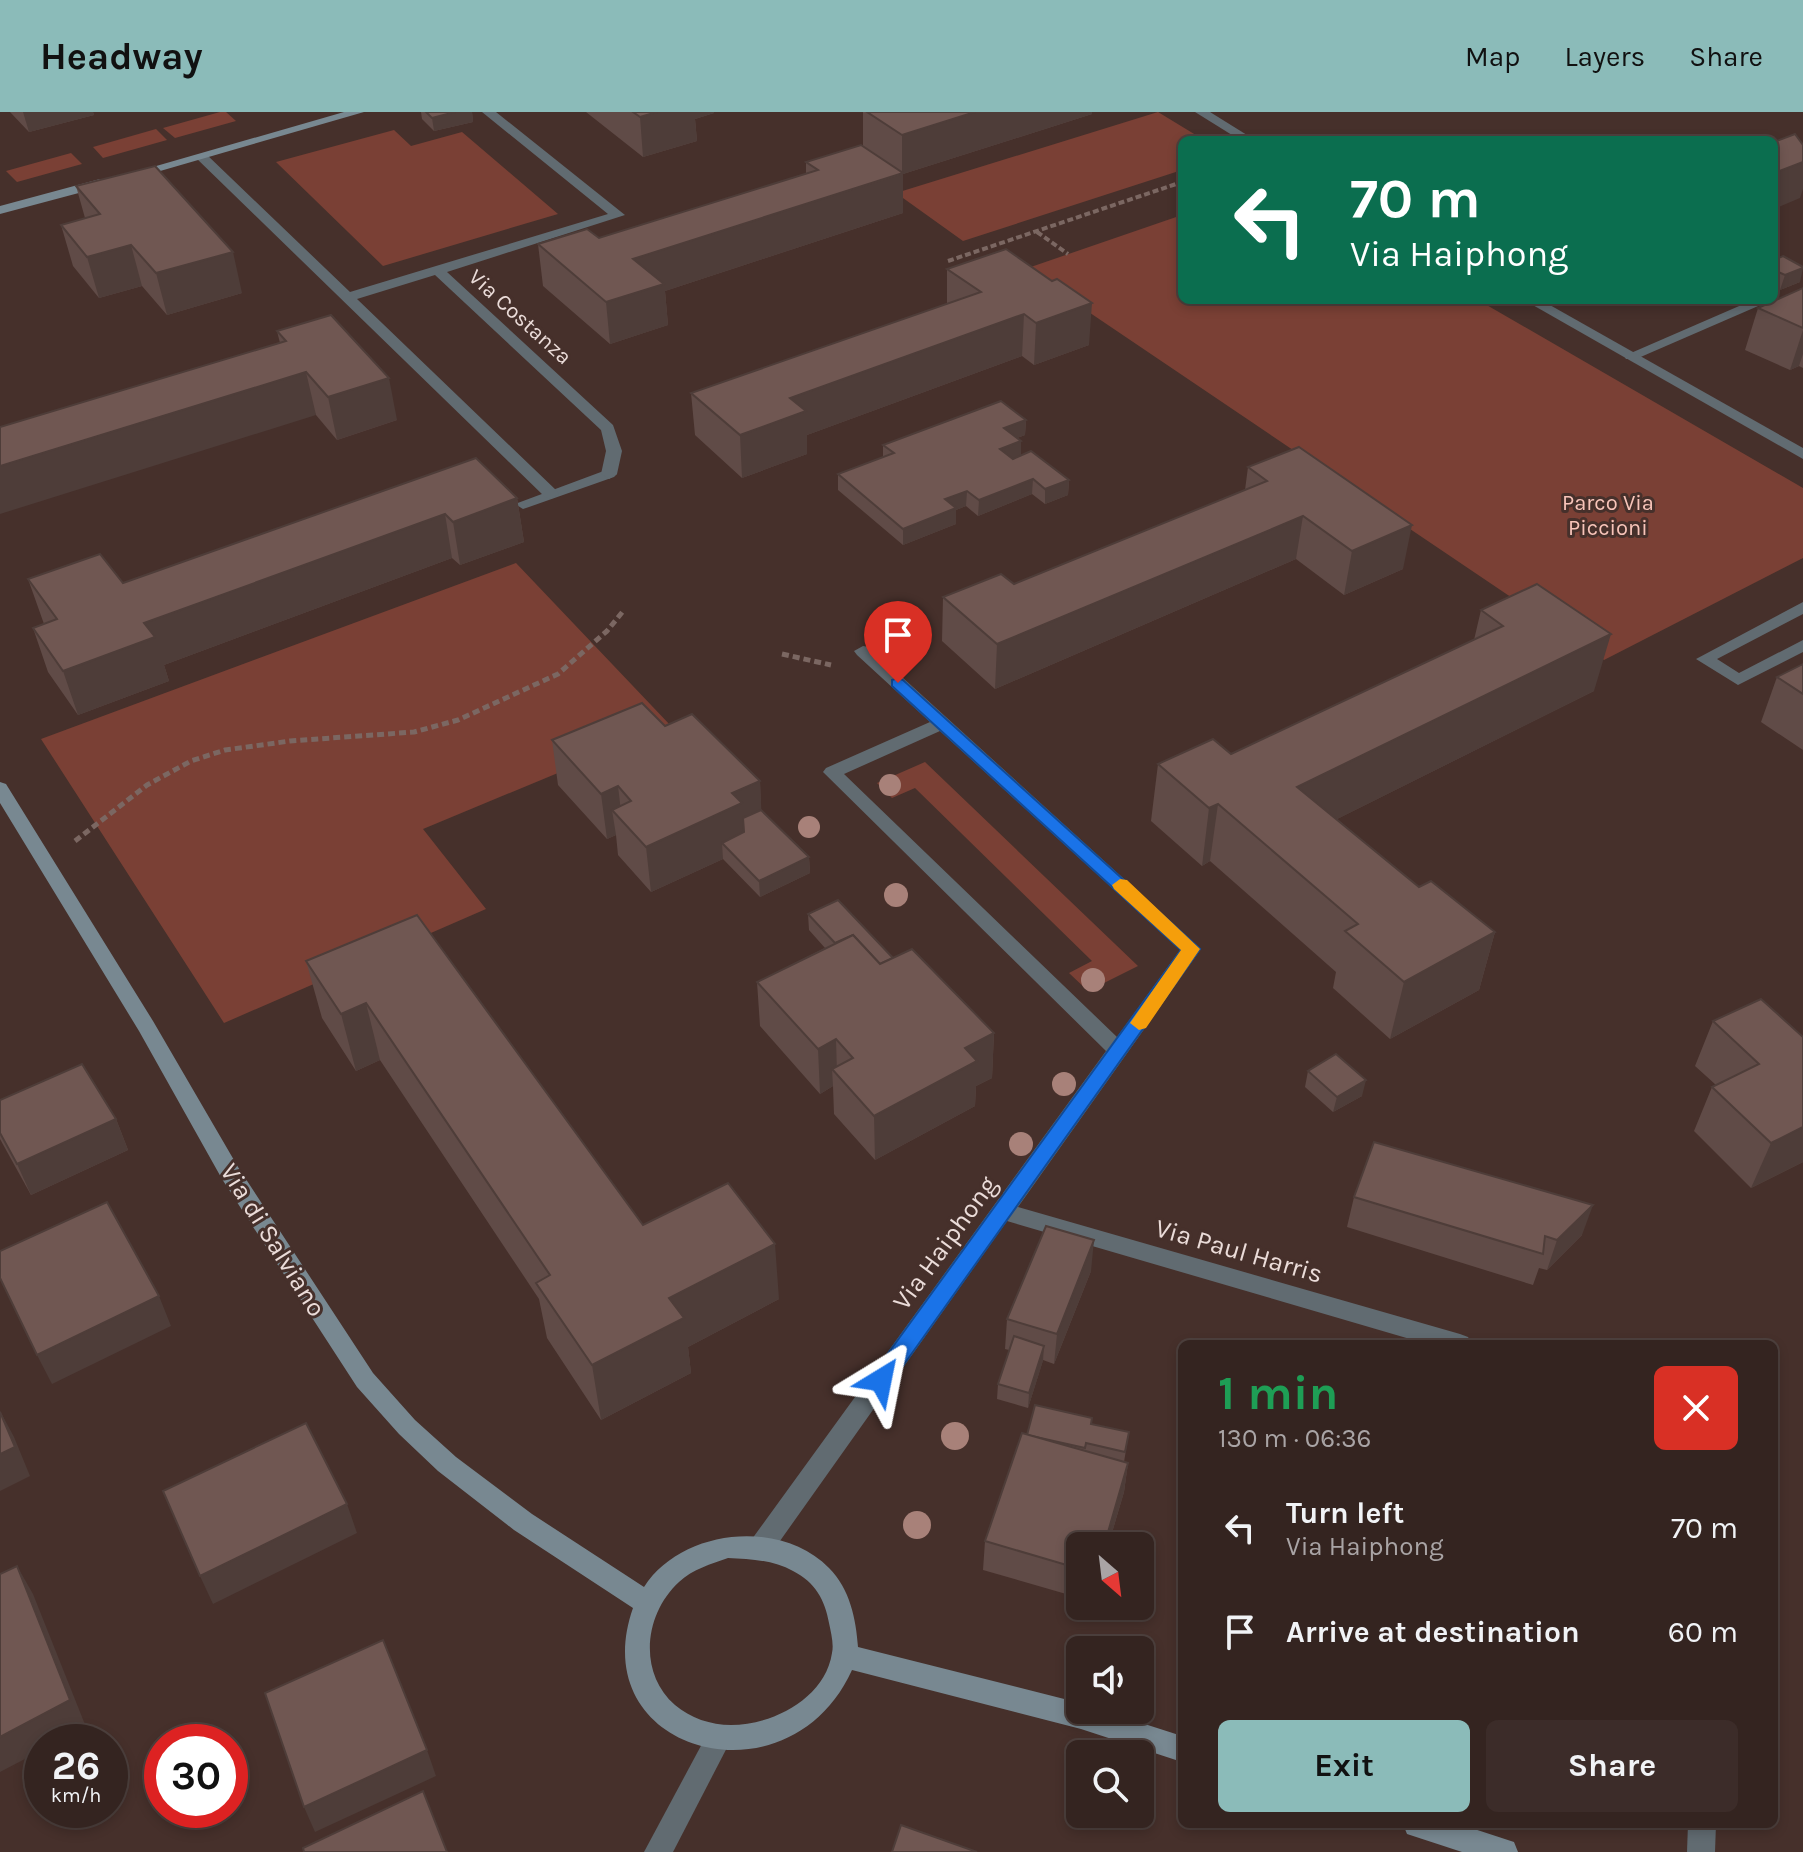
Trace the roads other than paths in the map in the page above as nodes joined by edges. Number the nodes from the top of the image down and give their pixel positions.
1 (358, 112) edge
2 (488, 112) edge
3 (1201, 112) edge
4 (1242, 136) edge
5 (200, 156) junction
6 (0, 210) edge
7 (437, 270) junction
8 (346, 298) junction
9 (1538, 304) edge
10 (1755, 304) edge
11 (1631, 356) junction
12 (1803, 454) edge
13 (551, 494) junction
14 (523, 504) dead end
15 (1803, 607) edge
16 (1803, 645) edge
17 (863, 651) dead end
18 (942, 723) junction
19 (0, 788) edge
20 (1119, 1051) junction
21 (1002, 1211) junction
22 (1446, 1340) edge
23 (761, 1547) junction
24 (647, 1603) junction
25 (845, 1656) junction
26 (719, 1738) junction
27 (1178, 1748) edge
28 (1429, 1828) edge
29 (1702, 1828) edge
30 (658, 1852) edge
31 (1504, 1852) edge
32 (1701, 1852) edge

1 - 5 street
2 - 7 street
3 - 4 street
5 - 6 street
5 - 8 street
7 - 8 street, Via Costanza
7 - 13 street, Via Costanza
8 - 13 street
9 - 11 street
10 - 11 street
11 - 12 street
13 - 14 street
15 - 16 street
17 - 18 street, Via Haiphong
18 - 20 street, Via Haiphong
18 - 20 street
19 - 24 street, Via di Salviano
20 - 21 street, Via Haiphong
21 - 22 street, Via Paul Harris
21 - 23 street, Via Haiphong
23 - 24 street
23 - 25 street
24 - 26 street
25 - 26 street
25 - 27 street
26 - 30 street
28 - 31 street
29 - 32 street

